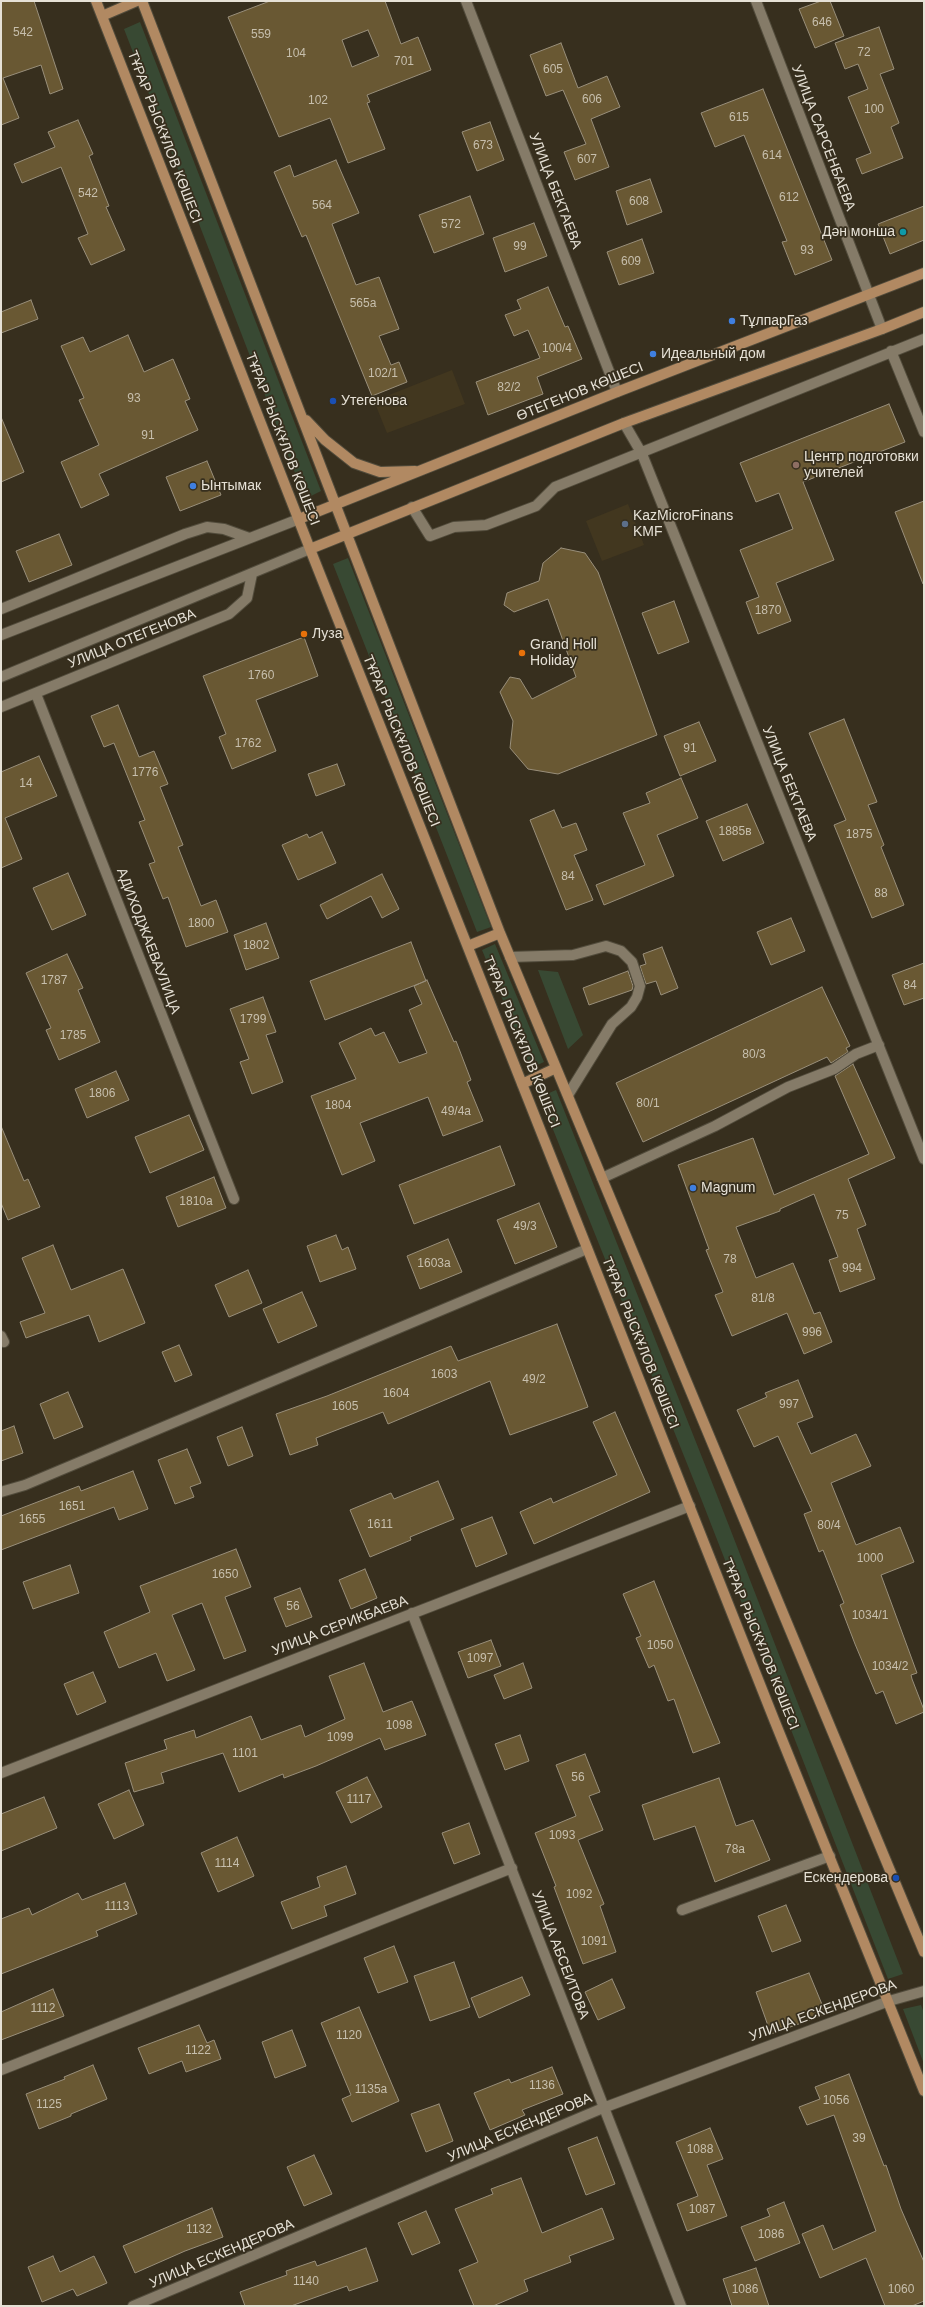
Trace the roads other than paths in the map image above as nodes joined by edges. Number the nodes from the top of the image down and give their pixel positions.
1 (96, 1) edge
2 (137, 1) edge
3 (142, 1) edge
4 (466, 1) edge
5 (756, 1) edge
6 (102, 16) junction
7 (924, 273) edge
8 (869, 293) junction
9 (924, 312) edge
10 (882, 329) junction
11 (924, 339) edge
12 (891, 351) junction
13 (617, 392) junction
14 (302, 416) junction
15 (624, 423) junction
16 (924, 432) edge
17 (642, 454) junction
18 (420, 471) junction
19 (337, 505) junction
20 (412, 507) junction
21 (299, 519) junction
22 (348, 533) junction
23 (249, 538) junction
24 (310, 549) junction
25 (252, 574) junction
26 (2, 608) edge
27 (1, 635) edge
28 (1, 676) edge
29 (36, 694) junction
30 (1, 707) edge
31 (500, 933) junction
32 (468, 946) junction
33 (510, 957) junction
34 (879, 1045) junction
35 (556, 1068) junction
36 (522, 1084) junction
37 (568, 1095) junction
38 (924, 1159) edge
39 (602, 1178) junction
40 (234, 1199) dead end
41 (588, 1249) junction
42 (1, 1492) edge
43 (690, 1506) junction
44 (412, 1613) junction
45 (1, 1773) edge
46 (830, 1856) junction
47 (512, 1868) junction
48 (682, 1910) dead end
49 (924, 1952) edge
50 (924, 1991) edge
51 (889, 2001) junction
52 (1, 2070) edge
53 (924, 2091) edge
54 (603, 2108) junction
55 (134, 2306) edge
56 (681, 2306) edge

1 - 6 main road, ТҰРАР РЫСКҰЛОВ КӨШЕСІ
2 - 6 main road
3 - 14 main road, ТҰРАР РЫСКҰЛОВ КӨШЕСІ
4 - 13 street, УЛИЦА БЕКТАЕВА
5 - 8 street, УЛИЦА САРСЕНБАЕВА
6 - 21 main road, ТҰРАР РЫСКҰЛОВ КӨШЕСІ
7 - 8 main road, ӨТЕГЕНОВ КӨШЕСІ
8 - 10 street, УЛИЦА САРСЕНБАЕВА
8 - 13 main road, ӨТЕГЕНОВ КӨШЕСІ
9 - 10 main road
10 - 15 main road
11 - 12 street
12 - 16 street
12 - 17 street
13 - 18 main road, ӨТЕГЕНОВ КӨШЕСІ
14 - 18 main road
14 - 19 main road, ТҰРАР РЫСКҰЛОВ КӨШЕСІ
15 - 17 street, УЛИЦА БЕКТАЕВА
15 - 20 main road
17 - 20 street
17 - 34 street, УЛИЦА БЕКТАЕВА
18 - 19 main road, ӨТЕГЕНОВ КӨШЕСІ
19 - 21 main road, ӨТЕГЕНОВ КӨШЕСІ
19 - 22 main road, ТҰРАР РЫСКҰЛОВ КӨШЕСІ
20 - 22 main road
21 - 23 street
21 - 24 main road, ТҰРАР РЫСКҰЛОВ КӨШЕСІ
22 - 24 main road
22 - 31 main road, ТҰРАР РЫСКҰЛОВ КӨШЕСІ
23 - 26 street
23 - 27 street
24 - 25 street, УЛИЦА ОТЕГЕНОВА
24 - 32 main road, ТҰРАР РЫСКҰЛОВ КӨШЕСІ
25 - 28 street, УЛИЦА ОТЕГЕНОВА
25 - 29 street, УЛИЦА ОТЕГЕНОВА
29 - 30 street, УЛИЦА ОТЕГЕНОВА
29 - 40 street, АДИХОДЖАЕВАУЛИЦА
31 - 32 main road
31 - 33 main road, ТҰРАР РЫСКҰЛОВ КӨШЕСІ
32 - 36 main road, ТҰРАР РЫСКҰЛОВ КӨШЕСІ
33 - 35 main road, ТҰРАР РЫСКҰЛОВ КӨШЕСІ
33 - 37 street
34 - 38 street, УЛИЦА БЕКТАЕВА
34 - 39 street
35 - 36 main road
35 - 37 main road, ТҰРАР РЫСКҰЛОВ КӨШЕСІ
36 - 41 main road, ТҰРАР РЫСКҰЛОВ КӨШЕСІ
37 - 39 main road, ТҰРАР РЫСКҰЛОВ КӨШЕСІ
39 - 49 main road, ТҰРАР РЫСКҰЛОВ КӨШЕСІ
41 - 42 street
41 - 43 main road, ТҰРАР РЫСКҰЛОВ КӨШЕСІ
43 - 44 street, УЛИЦА СЕРИКБАЕВА
43 - 46 main road, ТҰРАР РЫСКҰЛОВ КӨШЕСІ
44 - 45 street, УЛИЦА СЕРИКБАЕВА
44 - 47 street, УЛИЦА АБСЕИТОВА
46 - 48 street
46 - 51 main road, ТҰРАР РЫСКҰЛОВ КӨШЕСІ
47 - 52 street
47 - 54 street, УЛИЦА АБСЕИТОВА
50 - 51 street, УЛИЦА ЕСКЕНДЕРОВА
51 - 53 main road, ТҰРАР РЫСКҰЛОВ КӨШЕСІ
51 - 54 street, УЛИЦА ЕСКЕНДЕРОВА
54 - 55 street, УЛИЦА ЕСКЕНДЕРОВА
54 - 56 street, УЛИЦА АБСЕИТОВА

